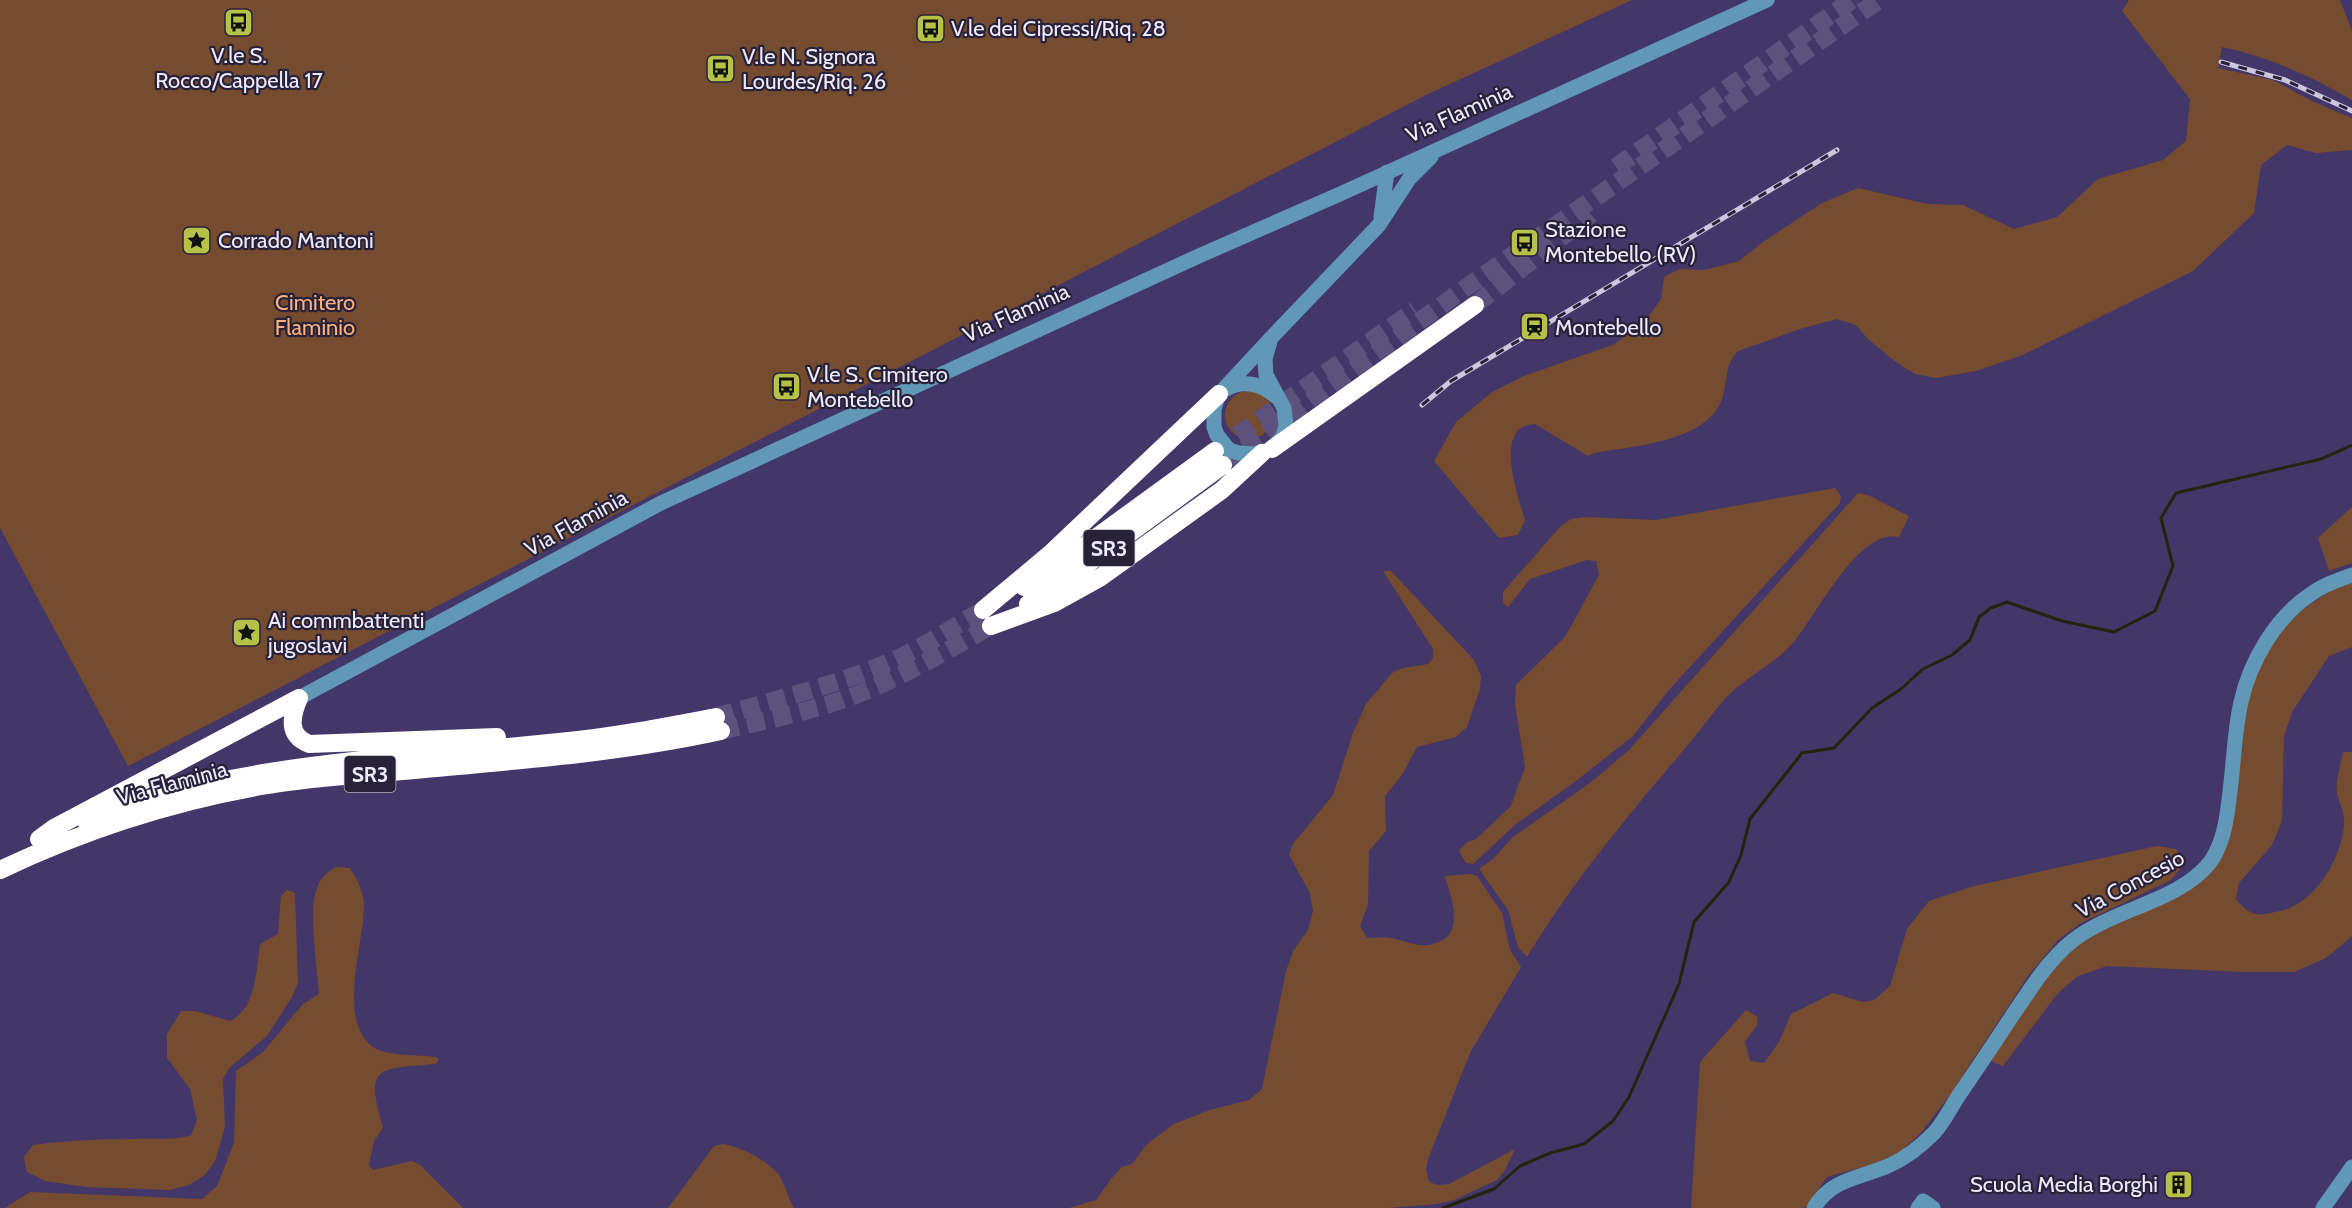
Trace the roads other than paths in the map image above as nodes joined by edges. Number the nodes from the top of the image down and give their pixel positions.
1 (1767, 0) edge
2 (1437, 149) junction
3 (1392, 170) junction
4 (1340, 194) junction
5 (1390, 202) junction
6 (1475, 305) tunnel mouth
7 (1271, 338) junction
8 (1219, 394) junction
9 (1277, 398) junction
10 (1267, 451) junction
11 (2352, 575) edge
12 (299, 699) junction
13 (561, 742) junction
14 (39, 838) junction
15 (0, 858) edge
16 (0, 870) edge
17 (2352, 1167) edge
18 (1814, 1208) edge
19 (1917, 1208) edge
20 (1933, 1208) edge
21 (2323, 1208) edge

1 - 2 street, Via Flaminia
2 - 3 street, Via Flaminia
2 - 5 street
3 - 4 street, Via Flaminia
3 - 5 street
4 - 5 street
4 - 12 street, Via Flaminia
5 - 7 street
6 - 10 highway
7 - 8 street
7 - 9 street
8 - 9 street
8 - 10 street
8 - 10 highway, SR3
9 - 10 street
11 - 18 street, Via Concesio
12 - 13 highway
12 - 14 highway
13 - 14 highway, Via Flaminia / SR3
13 - 16 highway, Via Flaminia / SR3
14 - 15 highway, Via Flaminia / SR3
17 - 21 street
19 - 20 street

